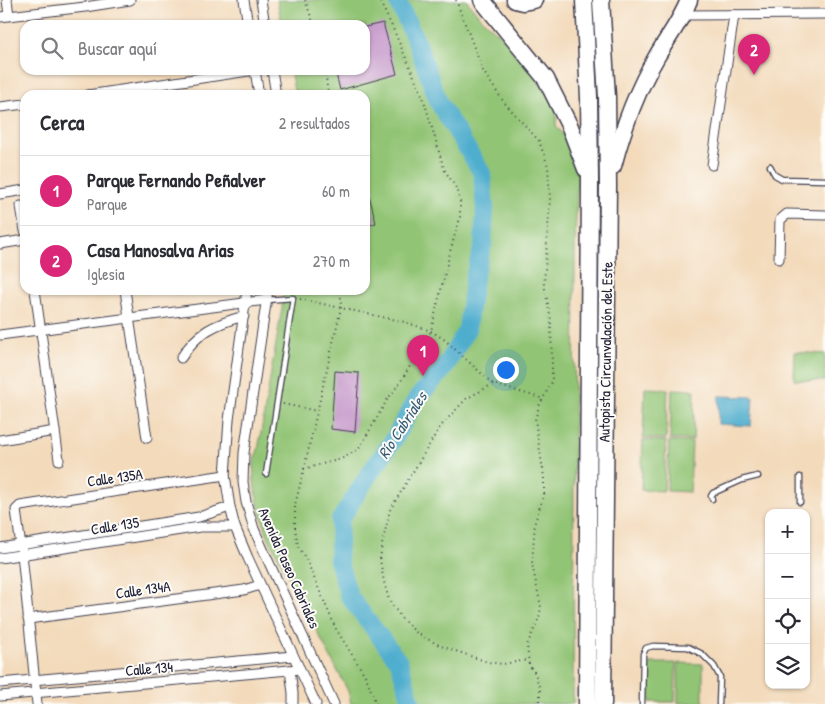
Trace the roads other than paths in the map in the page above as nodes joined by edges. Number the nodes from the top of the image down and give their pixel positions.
1 (7, 0) edge
2 (130, 0) edge
3 (244, 0) edge
4 (261, 0) edge
5 (482, 0) edge
6 (515, 0) edge
7 (534, 0) edge
8 (584, 0) edge
9 (601, 0) edge
10 (84, 4) edge
11 (686, 8) edge
12 (825, 14) edge
13 (734, 15) junction
14 (5, 16) edge
15 (247, 20) edge
16 (264, 20) edge
17 (222, 75) edge
18 (256, 75) edge
19 (273, 75) edge
20 (121, 90) edge
21 (258, 90) edge
22 (275, 90) edge
23 (20, 105) edge
24 (0, 107) edge
25 (712, 165) dead end
26 (770, 166) dead end
27 (825, 180) edge
28 (590, 182) junction
29 (608, 186) junction
30 (20, 191) edge
31 (0, 194) edge
32 (825, 215) edge
33 (20, 241) edge
34 (0, 244) edge
35 (779, 259) dead end
36 (35, 295) edge
37 (126, 295) edge
38 (246, 295) edge
39 (267, 295) edge
40 (266, 300) junction
41 (245, 303) junction
42 (244, 316) junction
43 (129, 318) junction
44 (41, 330) junction
45 (0, 336) edge
46 (181, 358) dead end
47 (55, 431) junction
48 (147, 438) dead end
49 (0, 440) edge
50 (59, 460) dead end
51 (266, 474) dead end
52 (225, 475) junction
53 (758, 476) dead end
54 (800, 477) dead end
55 (712, 498) dead end
56 (800, 502) dead end
57 (230, 507) junction
58 (235, 527) junction
59 (0, 548) edge
60 (22, 550) junction
61 (0, 558) edge
62 (260, 585) junction
63 (28, 619) junction
64 (293, 656) junction
65 (295, 670) junction
66 (34, 680) junction
67 (0, 683) edge
68 (36, 692) junction
69 (0, 696) edge
70 (37, 704) edge
71 (293, 704) edge
72 (316, 704) edge
73 (334, 704) edge
74 (587, 704) edge
75 (602, 704) edge
76 (642, 704) edge
77 (719, 704) edge

1 - 14 street
2 - 10 street
3 - 15 street
4 - 16 street
5 - 28 highway
6 - 7 highway
8 - 28 highway, Autopista Circunvalación del Este
9 - 29 highway, Autopista Circunvalación del Este
10 - 14 street
11 - 13 street
11 - 29 highway
12 - 13 street
13 - 25 street
17 - 20 street
18 - 21 street
19 - 22 street
23 - 24 street
26 - 27 lane
28 - 74 highway, Autopista Circunvalación del Este
29 - 75 highway, Autopista Circunvalación del Este
30 - 31 street
32 - 35 street
33 - 34 street
36 - 44 street
37 - 43 street
38 - 41 street
39 - 40 street, Avenida Paseo Cabriales
40 - 41 street
40 - 51 lane
40 - 73 street, Avenida Paseo Cabriales
41 - 42 street
41 - 43 street
42 - 46 street
42 - 52 street
43 - 44 street
43 - 48 street
44 - 45 street
44 - 47 street
47 - 49 street
47 - 50 street
52 - 57 street
52 - 60 street, Calle 135A
53 - 55 lane
54 - 56 lane
57 - 58 street
57 - 60 street, Calle 135
58 - 60 street, Calle 135
58 - 62 street
59 - 60 street, Calle 135
60 - 61 street, Calle 135
60 - 63 street
62 - 63 street, Calle 134A
62 - 64 street
63 - 66 street
64 - 65 street
64 - 66 street, Calle 134
65 - 68 street, Calle 134
65 - 71 street
65 - 72 street
66 - 67 street, Calle 134
66 - 68 street
68 - 69 street, Calle 134
68 - 70 street
76 - 77 lane

